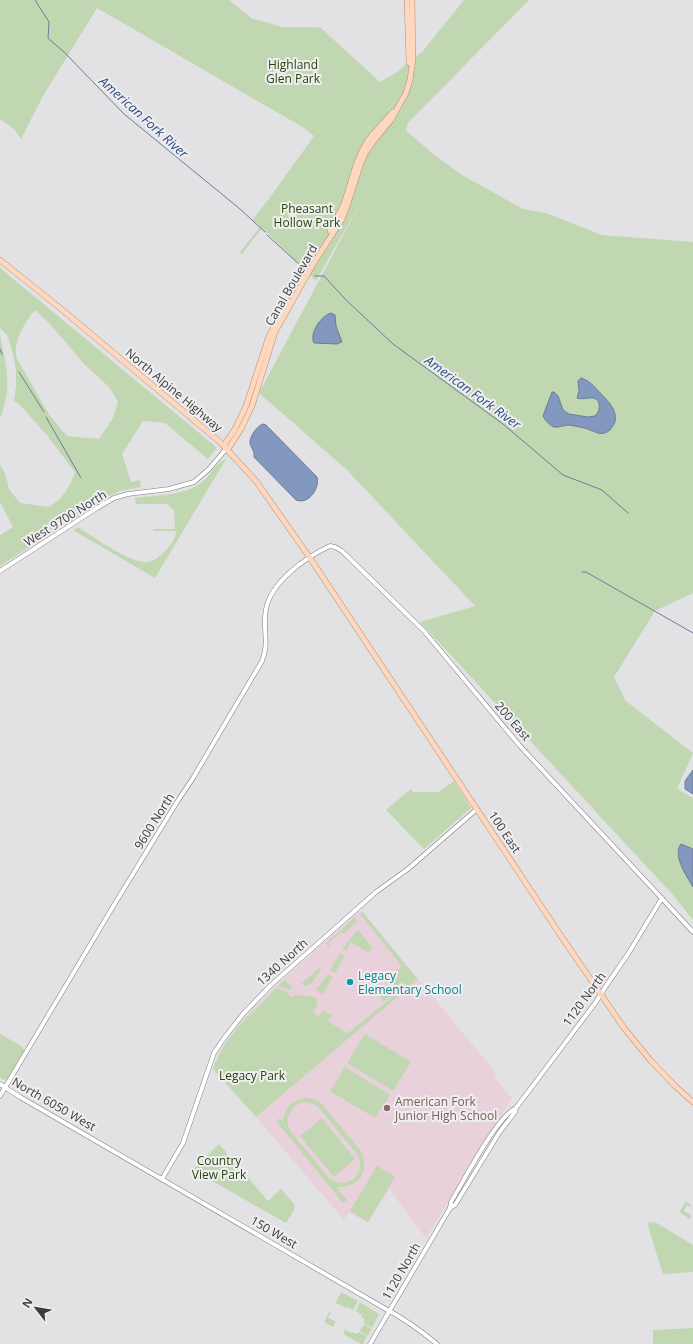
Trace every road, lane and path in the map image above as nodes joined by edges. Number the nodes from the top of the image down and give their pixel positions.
1 (407, 0) edge
2 (412, 0) edge
3 (0, 260) edge
4 (226, 448) junction
5 (312, 560) junction
6 (0, 572) edge
7 (477, 809) junction
8 (662, 898) junction
9 (693, 932) edge
10 (601, 994) junction
11 (0, 1084) edge
12 (5, 1088) junction
13 (0, 1096) edge
14 (693, 1102) edge
15 (98, 1142) joint
16 (162, 1179) junction
17 (389, 1311) junction
18 (370, 1344) edge
19 (437, 1344) edge

1 - 4 main road, Canal Boulevard
2 - 4 main road, Canal Boulevard
3 - 4 main road, North Alpine Highway
4 - 5 main road, North Alpine Highway
4 - 6 street, West 9700 North
5 - 7 main road, 100 East
5 - 8 street, 200 East
5 - 12 street, 9600 North
7 - 10 main road, 100 East
7 - 16 street, 1340 North
8 - 9 street, 200 East
8 - 10 street, 1120 North
10 - 14 main road, 100 East
10 - 17 street, 1120 North
11 - 12 street, North 6050 West
12 - 13 street, 9600 North
12 - 15 street, North 6050 West
15 - 16 street, 150 West
16 - 17 street, 150 West
17 - 18 street, 1120 North
17 - 19 street, 150 West

